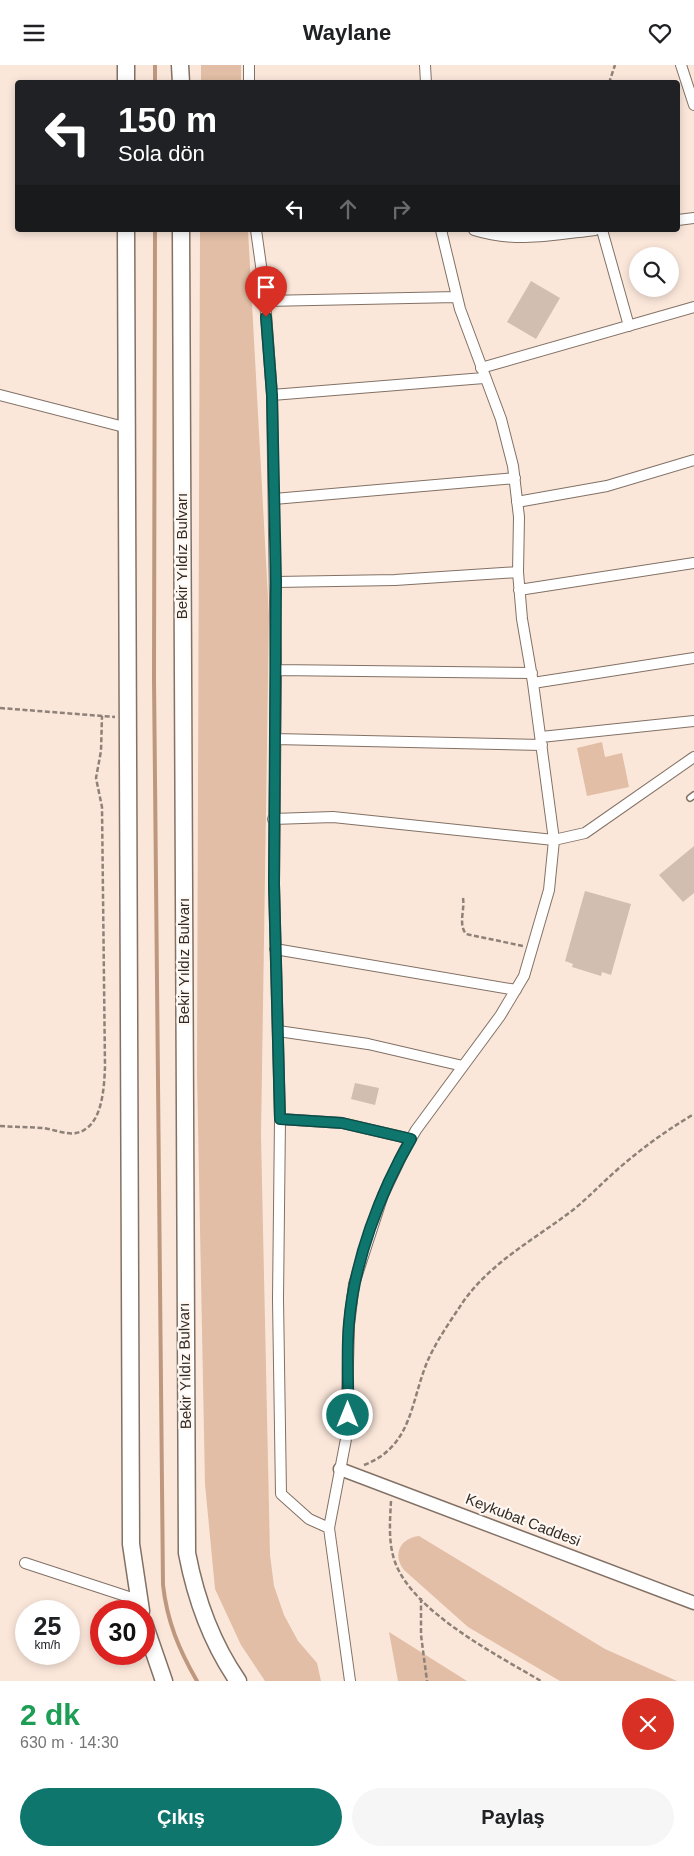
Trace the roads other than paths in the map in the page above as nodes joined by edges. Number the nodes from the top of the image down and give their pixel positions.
1 (126, 65) edge
2 (180, 65) edge
3 (249, 65) edge
4 (425, 65) edge
5 (681, 65) edge
6 (126, 80) edge
7 (180, 80) edge
8 (249, 80) edge
9 (426, 80) edge
10 (694, 105) edge
11 (694, 218) edge
12 (680, 220) edge
13 (126, 232) edge
14 (181, 232) edge
15 (256, 232) edge
16 (442, 232) edge
17 (481, 232) edge
18 (577, 232) edge
19 (603, 232) edge
20 (457, 297) junction
21 (265, 301) junction
22 (694, 307) edge
23 (629, 327) junction
24 (482, 373) junction
25 (0, 395) edge
26 (272, 395) junction
27 (128, 428) junction
28 (694, 460) edge
29 (515, 478) junction
30 (274, 499) junction
31 (518, 502) junction
32 (694, 563) edge
33 (518, 572) junction
34 (276, 582) junction
35 (519, 590) junction
36 (694, 658) edge
37 (276, 670) junction
38 (532, 673) junction
39 (534, 683) junction
40 (694, 721) edge
41 (275, 739) junction
42 (542, 741) junction
43 (694, 757) edge
44 (273, 819) junction
45 (554, 840) junction
46 (275, 949) junction
47 (516, 990) junction
48 (278, 1031) junction
49 (463, 1067) junction
50 (280, 1119) junction
51 (411, 1139) junction
52 (340, 1469) junction
53 (329, 1528) junction
54 (25, 1563) dead end
55 (124, 1600) edge
56 (139, 1600) edge
57 (694, 1603) edge
58 (155, 1655) edge
59 (164, 1681) edge
60 (238, 1681) edge
61 (350, 1681) edge

1 - 6 main road
2 - 7 main road
3 - 8 street
4 - 9 street
5 - 10 street
11 - 12 street
13 - 27 main road
14 - 60 main road, Bekir Yıldız Bulvarı
15 - 21 street
16 - 20 street
17 - 18 street
19 - 23 street
20 - 21 street
20 - 24 street
21 - 26 street
22 - 23 street
23 - 24 street
24 - 26 street
24 - 29 street
25 - 27 street
26 - 30 street
27 - 56 main road
28 - 31 street
29 - 30 street
29 - 31 street
30 - 34 street
31 - 33 street
32 - 35 street
33 - 34 street
33 - 35 street
34 - 37 street
35 - 38 street
36 - 39 street
37 - 38 street
37 - 41 street
38 - 39 street
39 - 42 street
40 - 42 street
41 - 42 street
41 - 44 street
42 - 45 street
43 - 45 street
44 - 45 street
44 - 46 street
45 - 47 street
46 - 47 street
46 - 48 street
47 - 49 street
48 - 49 street
48 - 50 street
49 - 51 street
50 - 51 street
50 - 53 street
51 - 52 street
52 - 53 street
52 - 57 street, Keykubat Caddesi
53 - 61 street
54 - 55 street
58 - 59 main road

